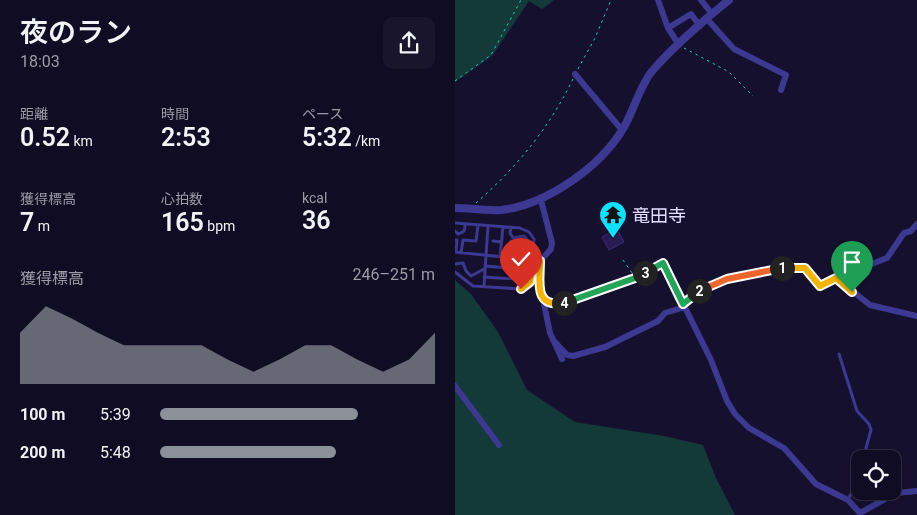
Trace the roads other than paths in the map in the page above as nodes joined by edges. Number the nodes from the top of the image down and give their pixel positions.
1 (658, 0) edge
2 (701, 0) edge
3 (729, 0) edge
4 (710, 17) junction
5 (700, 26) junction
6 (668, 28) junction
7 (679, 45) junction
8 (575, 74) road end
9 (781, 90) dead end
10 (622, 130) junction
11 (541, 200) junction
12 (455, 208) edge
13 (455, 223) edge
14 (465, 224) junction
15 (917, 224) edge
16 (478, 225) junction
17 (488, 226) junction
18 (503, 227) junction
19 (511, 228) junction
20 (455, 231) edge
21 (914, 231) edge
22 (455, 240) edge
23 (493, 241) dead end
24 (511, 241) dead end
25 (501, 242) junction
26 (456, 252) edge
27 (461, 253) junction
28 (486, 255) junction
29 (500, 257) junction
30 (509, 258) junction
31 (515, 258) junction
32 (536, 260) junction
33 (455, 264) edge
34 (485, 268) junction
35 (532, 270) junction
36 (455, 272) edge
37 (484, 277) junction
38 (836, 278) junction
39 (530, 280) junction
40 (484, 286) junction
41 (820, 286) joint
42 (543, 299) junction
43 (684, 306) junction
44 (917, 316) edge
45 (554, 341) junction
46 (839, 354) dead end
47 (562, 360) dead end
48 (455, 386) edge
49 (499, 445) dead end
50 (865, 450) edge
51 (917, 491) edge
52 (851, 492) edge
53 (848, 500) junction
54 (859, 514) edge

1 - 6 street
2 - 4 street
3 - 4 street
4 - 5 street
4 - 9 street
5 - 6 street
5 - 7 street
6 - 7 street
7 - 10 street
8 - 10 street
10 - 11 street
11 - 12 street
11 - 32 street
13 - 14 lane
14 - 16 lane
14 - 20 lane
15 - 21 street
16 - 17 lane
16 - 27 lane
17 - 18 lane
17 - 28 lane
18 - 19 lane
18 - 25 lane
19 - 31 lane
19 - 32 lane
21 - 38 street
22 - 26 lane
23 - 25 lane
24 - 30 lane
25 - 29 lane
26 - 27 lane
27 - 28 lane
28 - 29 lane
28 - 34 lane
29 - 30 lane
30 - 31 lane
31 - 32 lane
32 - 35 lane
32 - 42 street
33 - 34 lane
34 - 35 lane
34 - 37 lane
35 - 39 lane
36 - 40 lane
37 - 39 lane
37 - 40 lane
38 - 41 street
38 - 44 street
39 - 40 lane
41 - 43 lane
42 - 43 street
42 - 45 street
43 - 45 street
43 - 53 street
45 - 47 street
46 - 50 lane
48 - 49 street
51 - 54 street
52 - 53 lane
53 - 54 street

